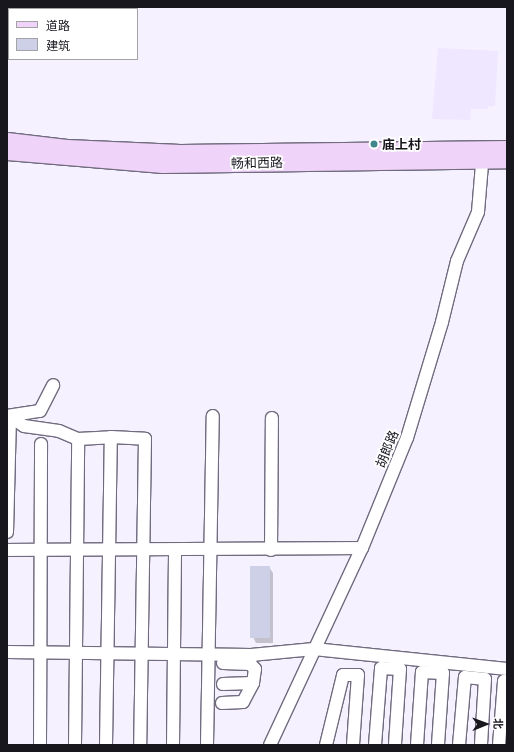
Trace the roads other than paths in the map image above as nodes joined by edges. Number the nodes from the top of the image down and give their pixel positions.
1 (7, 140) edge
2 (507, 148) edge
3 (7, 152) edge
4 (483, 154) junction
5 (507, 160) edge
6 (53, 385) dead end
7 (8, 416) edge
8 (213, 416) dead end
9 (272, 418) dead end
10 (111, 437) junction
11 (78, 440) junction
12 (41, 444) dead end
13 (7, 532) edge
14 (362, 548) junction
15 (7, 550) edge
16 (41, 550) junction
17 (77, 550) junction
18 (109, 550) junction
19 (143, 550) junction
20 (271, 550) junction
21 (175, 551) junction
22 (211, 551) junction
23 (314, 649) junction
24 (7, 652) edge
25 (40, 653) junction
26 (76, 653) junction
27 (108, 653) junction
28 (141, 654) junction
29 (174, 654) junction
30 (210, 654) junction
31 (251, 659) junction
32 (223, 663) dead end
33 (507, 669) edge
34 (507, 682) edge
35 (253, 683) junction
36 (223, 684) dead end
37 (222, 703) dead end
38 (40, 745) edge
39 (75, 745) edge
40 (106, 745) edge
41 (140, 745) edge
42 (173, 745) edge
43 (207, 745) edge
44 (270, 745) edge
45 (326, 745) edge
46 (353, 745) edge
47 (375, 745) edge
48 (395, 745) edge
49 (417, 745) edge
50 (438, 745) edge
51 (459, 745) edge
52 (481, 745) edge
53 (499, 745) edge

1 - 4 main road, 畅和西路
2 - 4 main road, 畅和西路
3 - 4 main road, 畅和西路
4 - 5 main road, 畅和西路
4 - 14 street, 胡郎路
6 - 7 street
7 - 11 street
7 - 13 street
8 - 22 street
9 - 20 street
10 - 11 street
10 - 18 street
10 - 19 street
11 - 17 street
12 - 16 street
14 - 20 street
14 - 23 street, 胡郎路
15 - 16 street
16 - 17 street
16 - 25 street
17 - 18 street
17 - 26 street
18 - 19 street
18 - 27 street
19 - 21 street
19 - 28 street
20 - 22 street
21 - 22 street
21 - 29 street
22 - 30 street
23 - 31 street
23 - 33 street
23 - 44 street, 胡郎路
24 - 25 street
25 - 26 street
25 - 38 street
26 - 27 street
26 - 39 street
27 - 28 street
27 - 40 street
28 - 29 street
28 - 41 street
29 - 30 street
29 - 42 street
30 - 31 street
30 - 43 street
31 - 32 street
31 - 35 street
34 - 53 street
35 - 36 street
35 - 37 street
45 - 46 street
47 - 48 street
49 - 50 street
51 - 52 street

